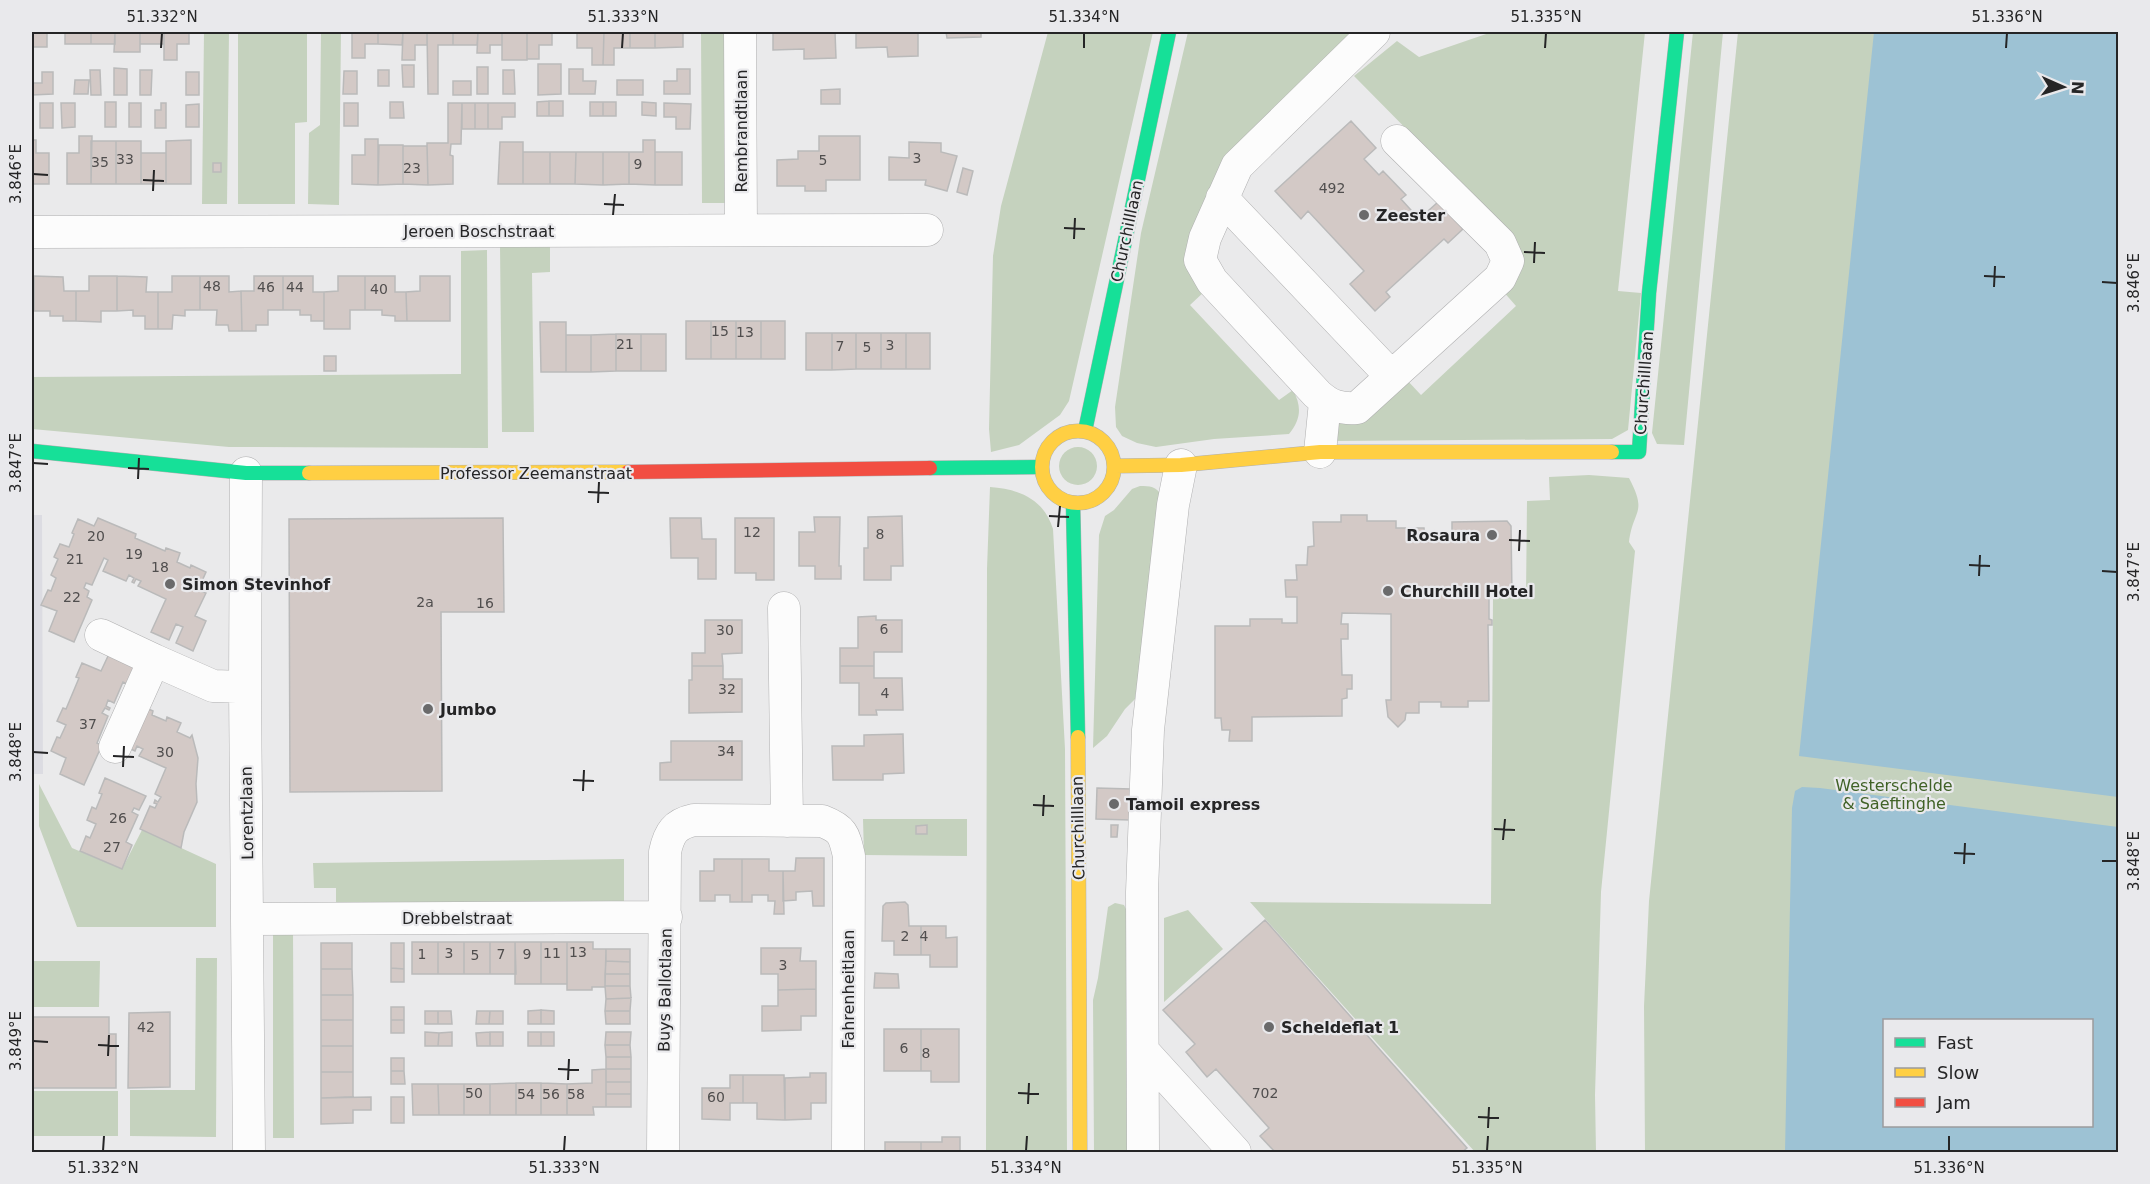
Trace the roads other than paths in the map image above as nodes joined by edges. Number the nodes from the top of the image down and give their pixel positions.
1 (740, 32) edge
2 (1169, 32) edge
3 (1374, 32) edge
4 (1677, 32) edge
5 (1397, 141) dead end
6 (1222, 198) junction
7 (741, 230) junction
8 (927, 230) dead end
9 (32, 232) edge
10 (1391, 376) junction
11 (1325, 402) junction
12 (1085, 431) junction
13 (32, 451) edge
14 (1320, 453) junction
15 (1181, 465) junction
16 (1115, 466) junction
17 (1041, 467) junction
18 (246, 473) junction
19 (1073, 504) junction
20 (784, 608) dead end
21 (101, 635) dead end
22 (154, 660) junction
23 (245, 687) junction
24 (115, 747) dead end
25 (788, 821) junction
26 (666, 917) junction
27 (248, 919) junction
28 (1144, 1052) junction
29 (249, 1152) edge
30 (663, 1152) edge
31 (848, 1152) edge
32 (1080, 1152) edge
33 (1143, 1152) edge
34 (1235, 1152) edge

1 - 7 street, Rembrandtlaan
2 - 12 street, Churchilllaan
3 - 6 street
4 - 14 street, Churchilllaan
5 - 10 street
6 - 10 street
6 - 11 street
7 - 8 street, Jeroen Boschstraat
7 - 9 street, Jeroen Boschstraat
10 - 11 street
11 - 14 street
12 - 16 street
12 - 17 street
13 - 18 street, Professor Zeemanstraat
14 - 15 street, Churchilllaan
15 - 16 street, Churchilllaan
15 - 28 street
16 - 19 street
17 - 18 street, Professor Zeemanstraat
17 - 19 street
18 - 23 street, Lorentzlaan
19 - 32 street, Churchilllaan
20 - 25 street
21 - 22 street
22 - 23 street
22 - 24 street
23 - 27 street, Lorentzlaan
25 - 26 street, Buys Ballotlaan
25 - 31 street, Fahrenheitlaan
26 - 27 street, Drebbelstraat
26 - 30 street, Buys Ballotlaan
27 - 29 street, Lorentzlaan
28 - 33 street
28 - 34 street

